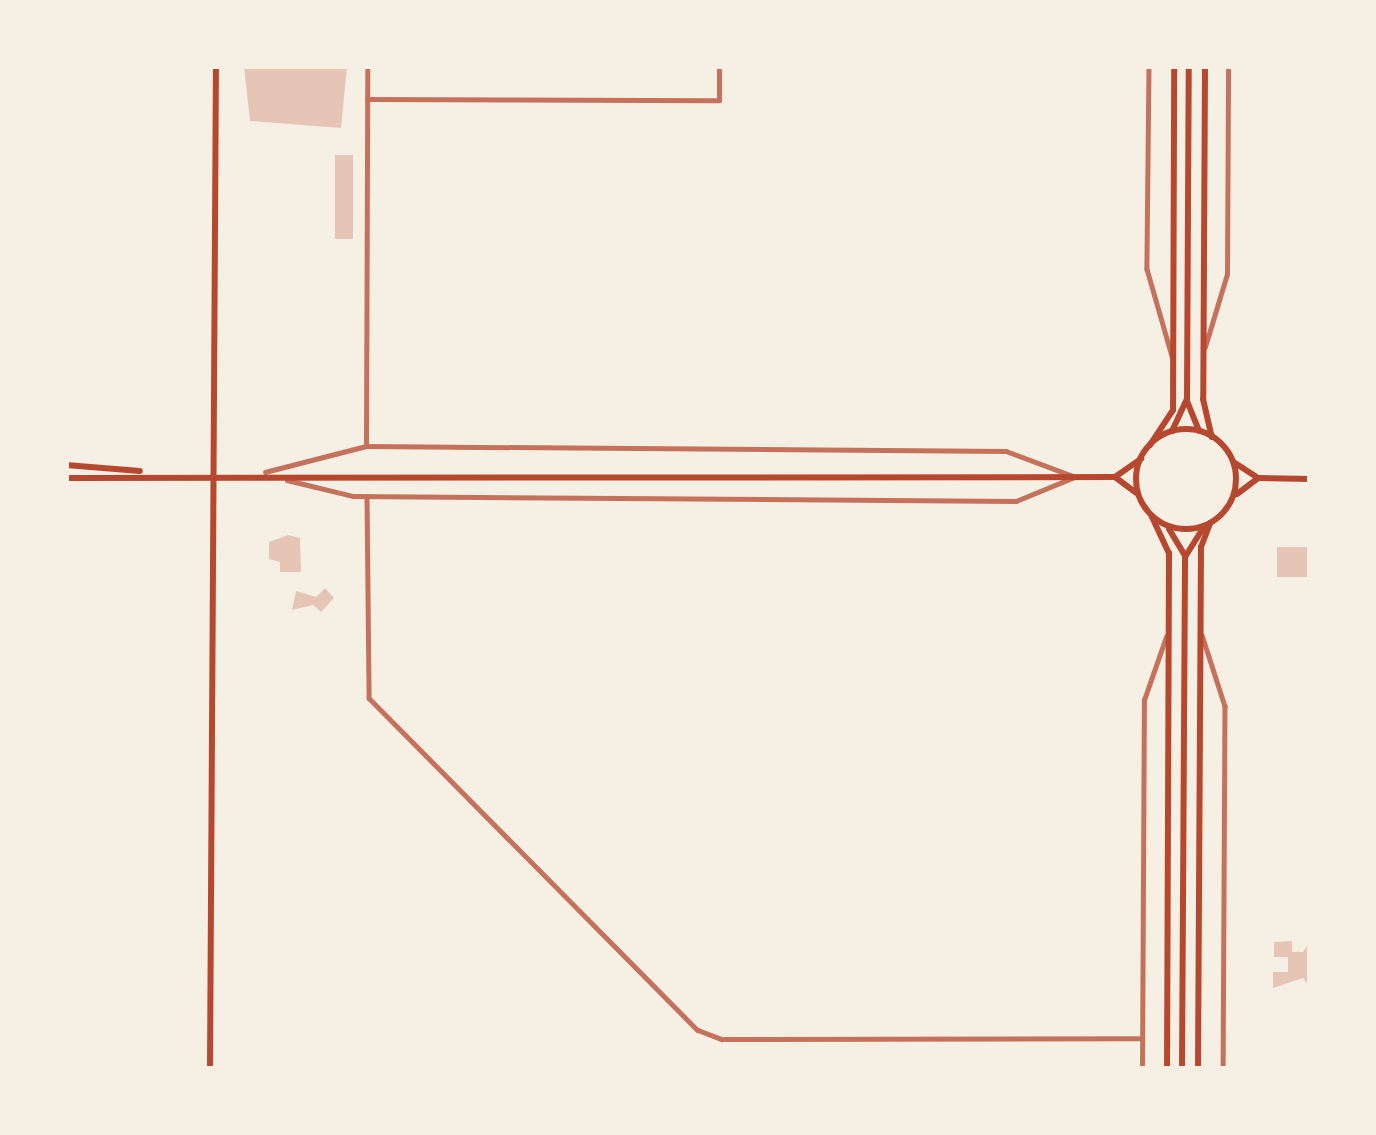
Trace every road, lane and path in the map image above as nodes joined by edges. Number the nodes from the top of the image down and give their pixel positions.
1 (215, 66) edge
2 (368, 66) edge
3 (719, 66) edge
4 (1149, 66) edge
5 (1174, 66) edge
6 (1190, 66) edge
7 (1205, 66) edge
8 (1228, 66) edge
9 (367, 99) junction
10 (1203, 352) junction
11 (1173, 361) junction
12 (1187, 399) junction
13 (1172, 431) junction
14 (1199, 431) junction
15 (1212, 437) junction
16 (1150, 445) junction
17 (366, 446) junction
18 (1230, 456) junction
19 (1141, 459) junction
20 (66, 465) edge
21 (143, 472) junction
22 (213, 472) junction
23 (265, 472) junction
24 (1075, 477) junction
25 (1115, 477) junction
26 (66, 478) edge
27 (1258, 478) junction
28 (1310, 478) edge
29 (368, 496) junction
30 (1142, 502) junction
31 (1230, 503) junction
32 (1152, 517) junction
33 (1164, 524) junction
34 (1207, 525) junction
35 (1185, 557) junction
36 (1168, 632) junction
37 (1201, 634) junction
38 (1142, 1038) junction
39 (210, 1069) edge
40 (1142, 1069) edge
41 (1167, 1069) edge
42 (1182, 1069) edge
43 (1198, 1069) edge
44 (1223, 1069) edge

1 - 22 main road
2 - 9 street
3 - 9 street
4 - 11 street
5 - 11 main road
6 - 12 main road
7 - 10 main road
8 - 10 street
9 - 17 street
10 - 15 main road
11 - 16 main road
12 - 13 main road
12 - 14 main road
13 - 14 main road
13 - 16 main road
14 - 15 main road
15 - 18 main road
16 - 19 main road
17 - 23 street
17 - 24 street
18 - 27 main road
18 - 31 main road
19 - 25 main road
19 - 30 main road
20 - 21 main road
21 - 22 main road
21 - 26 main road
22 - 23 main road
22 - 39 main road
23 - 24 main road
23 - 29 street
24 - 25 main road
24 - 29 street
25 - 30 main road
27 - 28 main road
27 - 31 main road
29 - 38 street
30 - 32 main road
31 - 34 main road
32 - 33 main road
32 - 36 main road
33 - 34 main road
33 - 35 main road
34 - 35 main road
34 - 37 main road
35 - 42 main road
36 - 38 street
36 - 41 main road
37 - 43 main road
37 - 44 street
38 - 40 street

